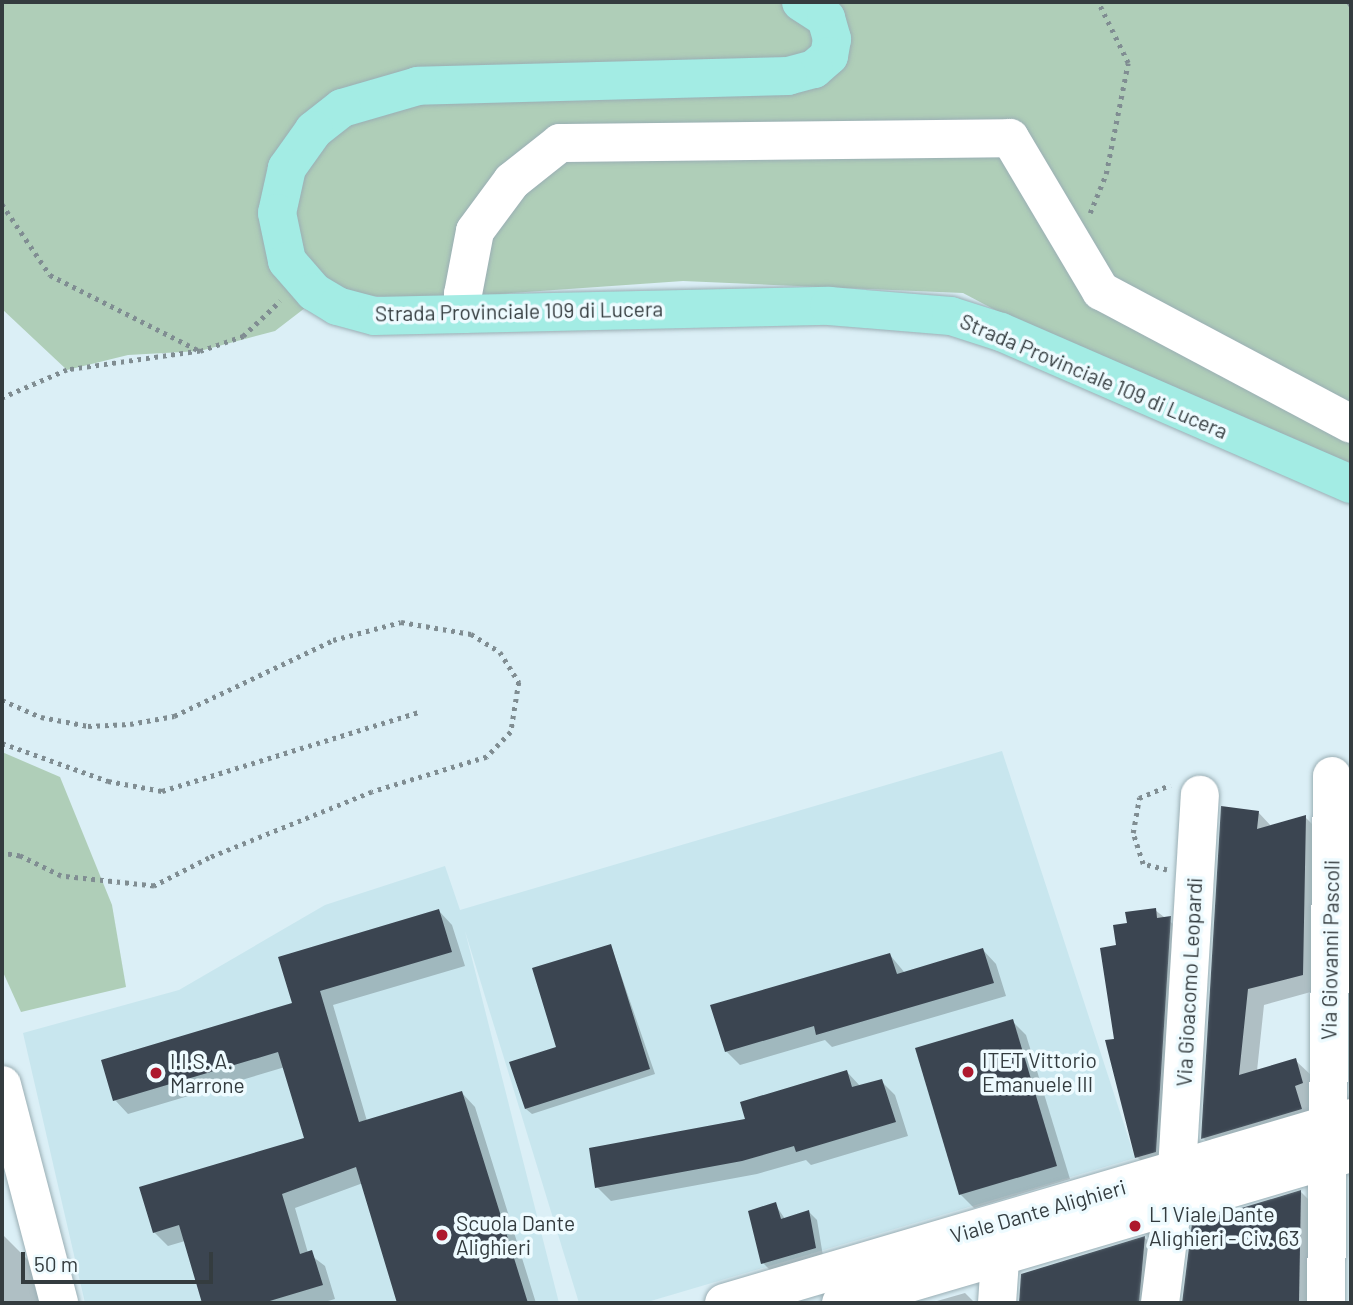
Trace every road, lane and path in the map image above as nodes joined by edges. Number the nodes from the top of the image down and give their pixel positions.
1 (801, 2) edge
2 (1098, 2) edge
3 (2, 204) edge
4 (1076, 249) junction
5 (302, 281) junction
6 (464, 314) junction
7 (200, 351) junction
8 (2, 398) edge
9 (1351, 424) edge
10 (1351, 484) edge
11 (2, 700) edge
12 (419, 712) dead end
13 (2, 743) edge
14 (1332, 776) dead end
15 (1200, 795) joint
16 (2, 853) edge
17 (1195, 873) junction
18 (2, 1085) edge
19 (1340, 1139) edge
20 (1176, 1186) junction
21 (1002, 1238) junction
22 (59, 1303) edge
23 (724, 1303) edge
24 (841, 1303) edge
25 (997, 1303) edge
26 (1160, 1303) edge
27 (1326, 1303) edge

1 - 5 main road, Strada Provinciale 109 di Lucera
2 - 4 path
3 - 7 path
4 - 6 street
4 - 9 street
5 - 6 main road, Strada Provinciale 109 di Lucera
5 - 7 path
6 - 10 main road, Strada Provinciale 109 di Lucera
7 - 8 path
11 - 16 path
12 - 13 path
14 - 19 street, Via Giovanni Pascoli
15 - 17 street, Via Gioacomo Leopardi
15 - 17 path
17 - 20 street, Via Gioacomo Leopardi
18 - 22 street
19 - 20 street, Viale Dante Alighieri
19 - 27 street, Via Giovanni Pascoli
20 - 21 street, Viale Dante Alighieri
20 - 26 street, Via Gioacomo Leopardi
21 - 23 street, Viale Dante Alighieri
21 - 24 street, Viale Dante Alighieri
21 - 25 street

